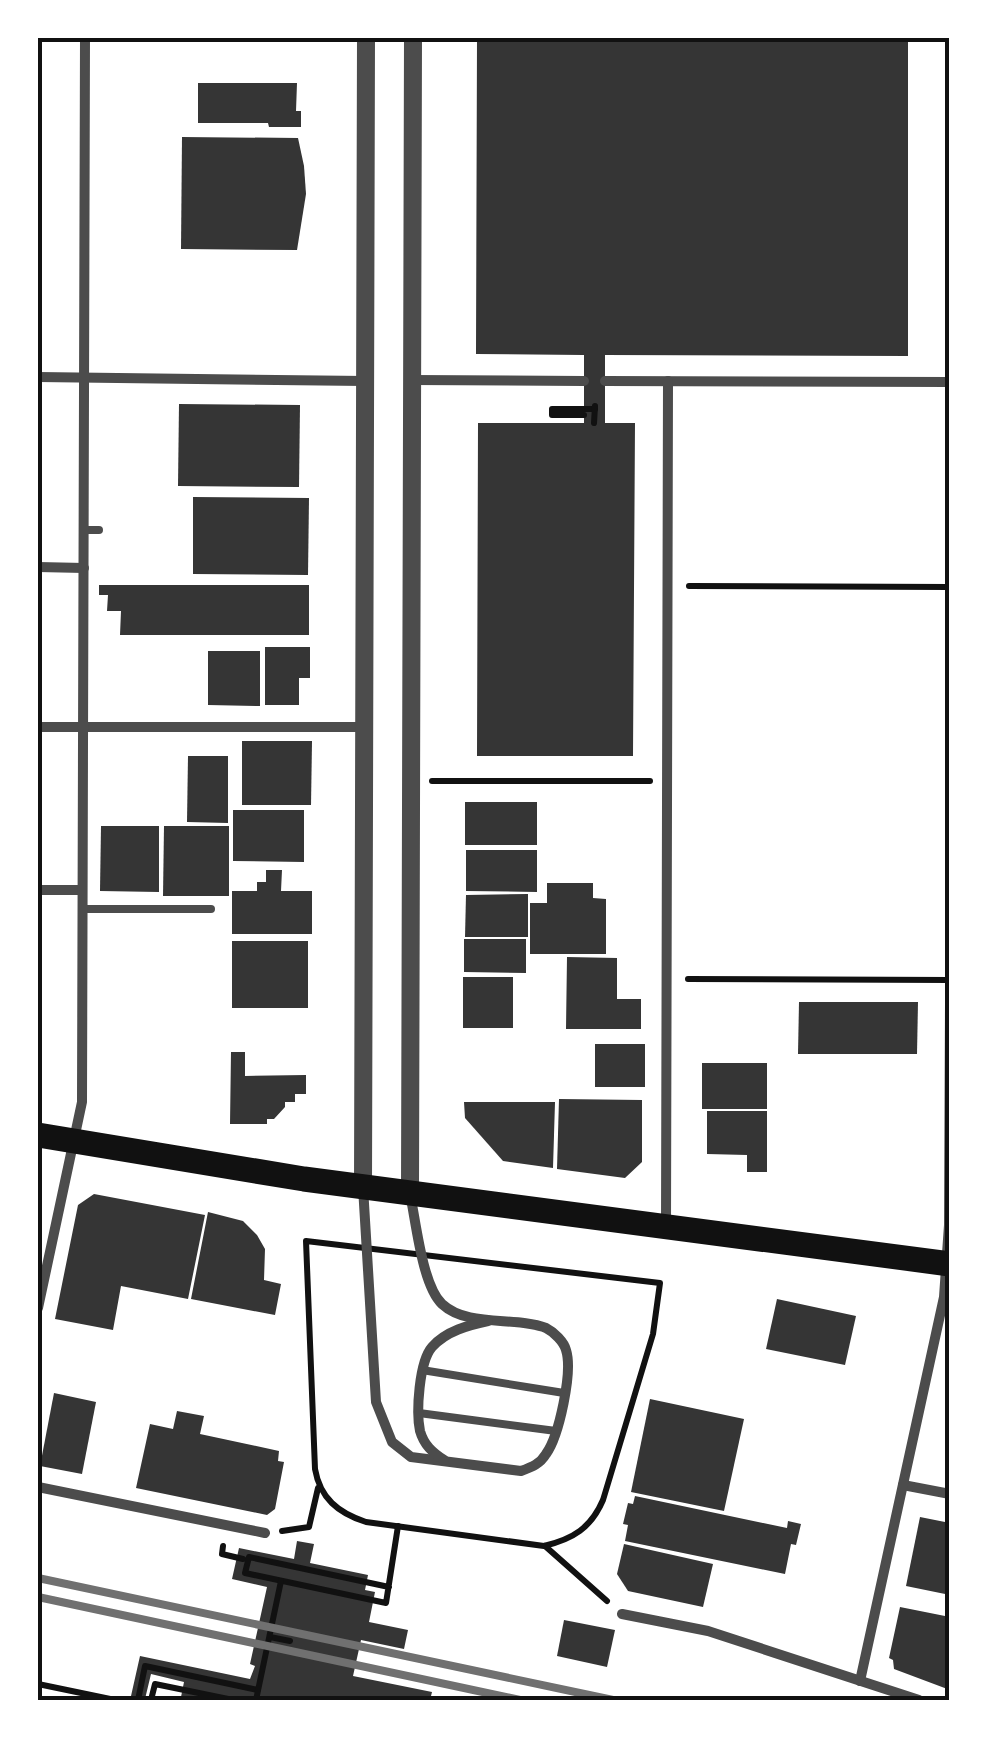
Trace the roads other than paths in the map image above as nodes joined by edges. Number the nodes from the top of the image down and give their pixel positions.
1 (85, 38) edge
2 (366, 38) edge
3 (413, 38) edge
4 (38, 378) edge
5 (84, 380) junction
6 (365, 380) junction
7 (412, 380) junction
8 (584, 381) dead end
9 (606, 381) dead end
10 (668, 381) junction
11 (950, 382) edge
12 (84, 530) junction
13 (99, 530) dead end
14 (38, 567) edge
15 (84, 568) junction
16 (38, 727) edge
17 (83, 727) junction
18 (364, 728) junction
19 (38, 890) edge
20 (82, 890) junction
21 (82, 908) junction
22 (211, 909) dead end
23 (950, 1004) edge
24 (38, 1135) edge
25 (73, 1141) junction
26 (363, 1187) junction
27 (410, 1193) junction
28 (666, 1228) junction
29 (948, 1264) edge
30 (38, 1308) edge
31 (493, 1320) junction
32 (422, 1370) junction
33 (564, 1393) junction
34 (420, 1413) junction
35 (556, 1431) junction
36 (445, 1461) junction
37 (903, 1485) junction
38 (38, 1487) edge
39 (950, 1494) edge
40 (266, 1533) road end
41 (622, 1614) road end
42 (860, 1681) junction
43 (919, 1700) edge

1 - 5 street
2 - 6 street
3 - 7 street
4 - 5 street
5 - 6 street
5 - 12 street
6 - 18 street
7 - 8 street
7 - 27 street
9 - 10 street
10 - 11 street
10 - 28 street
12 - 13 lane
12 - 15 street
14 - 15 street
15 - 17 street
16 - 17 street
17 - 18 street
17 - 20 street
18 - 26 street
19 - 20 street
20 - 21 street
21 - 22 lane
21 - 25 street
23 - 29 street
24 - 25 main road
25 - 26 main road
25 - 30 street
26 - 27 main road
26 - 36 street
27 - 28 main road
27 - 31 street
28 - 29 main road
29 - 37 street
31 - 32 street
31 - 33 street
32 - 33 lane
32 - 34 street
33 - 35 street
34 - 35 lane
34 - 36 street
35 - 36 street
37 - 39 street
37 - 42 street
38 - 40 street
41 - 42 street
42 - 43 street

